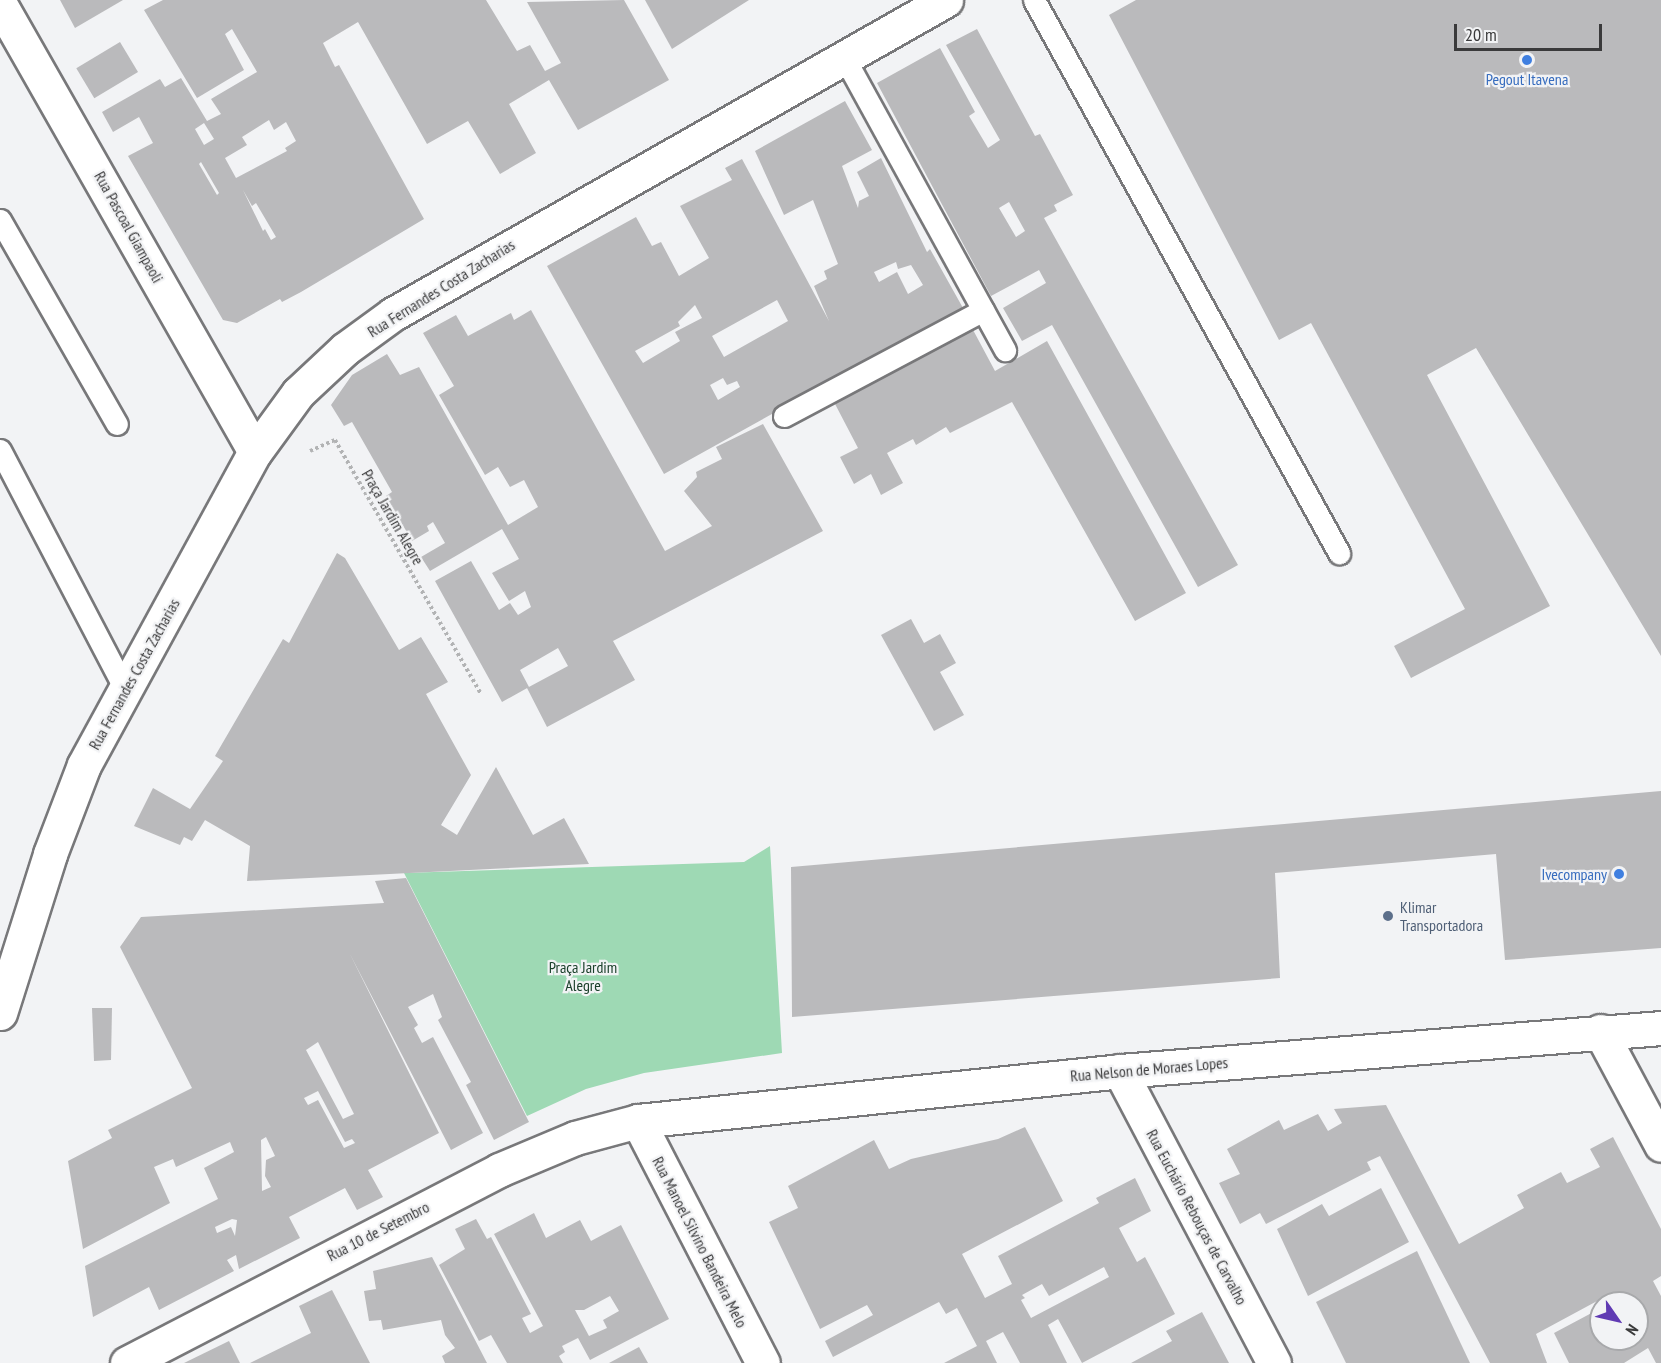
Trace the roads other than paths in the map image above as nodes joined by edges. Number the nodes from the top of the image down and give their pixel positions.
1 (946, 0) edge
2 (1034, 0) edge
3 (0, 4) edge
4 (844, 57) junction
5 (0, 220) edge
6 (983, 310) junction
7 (1005, 350) dead end
8 (784, 416) dead end
9 (117, 424) dead end
10 (0, 450) edge
11 (255, 452) junction
12 (1339, 553) dead end
13 (125, 688) junction
14 (0, 1012) edge
15 (1661, 1028) edge
16 (1600, 1031) junction
17 (1120, 1071) junction
18 (638, 1120) junction
19 (1661, 1145) edge
20 (128, 1363) edge
21 (763, 1363) edge
22 (1274, 1363) edge

1 - 4 street, Rua Fernandes Costa Zacharias
2 - 12 lane
3 - 11 street, Rua Pascoal Giampaoli
4 - 6 lane
4 - 11 street, Rua Fernandes Costa Zacharias
5 - 9 lane
6 - 7 lane
6 - 8 lane
10 - 13 lane
11 - 13 street, Rua Fernandes Costa Zacharias
13 - 14 street, Rua Fernandes Costa Zacharias
15 - 16 street, Rua Nelson de Moraes Lopes
16 - 17 street, Rua Nelson de Moraes Lopes
16 - 19 street
17 - 18 street, Rua Nelson de Moraes Lopes
17 - 22 street, Rua Euchário Rebouças de Carvalho
18 - 20 street, Rua 10 de Setembro
18 - 21 street, Rua Manoel Silvino Bandeira Melo

